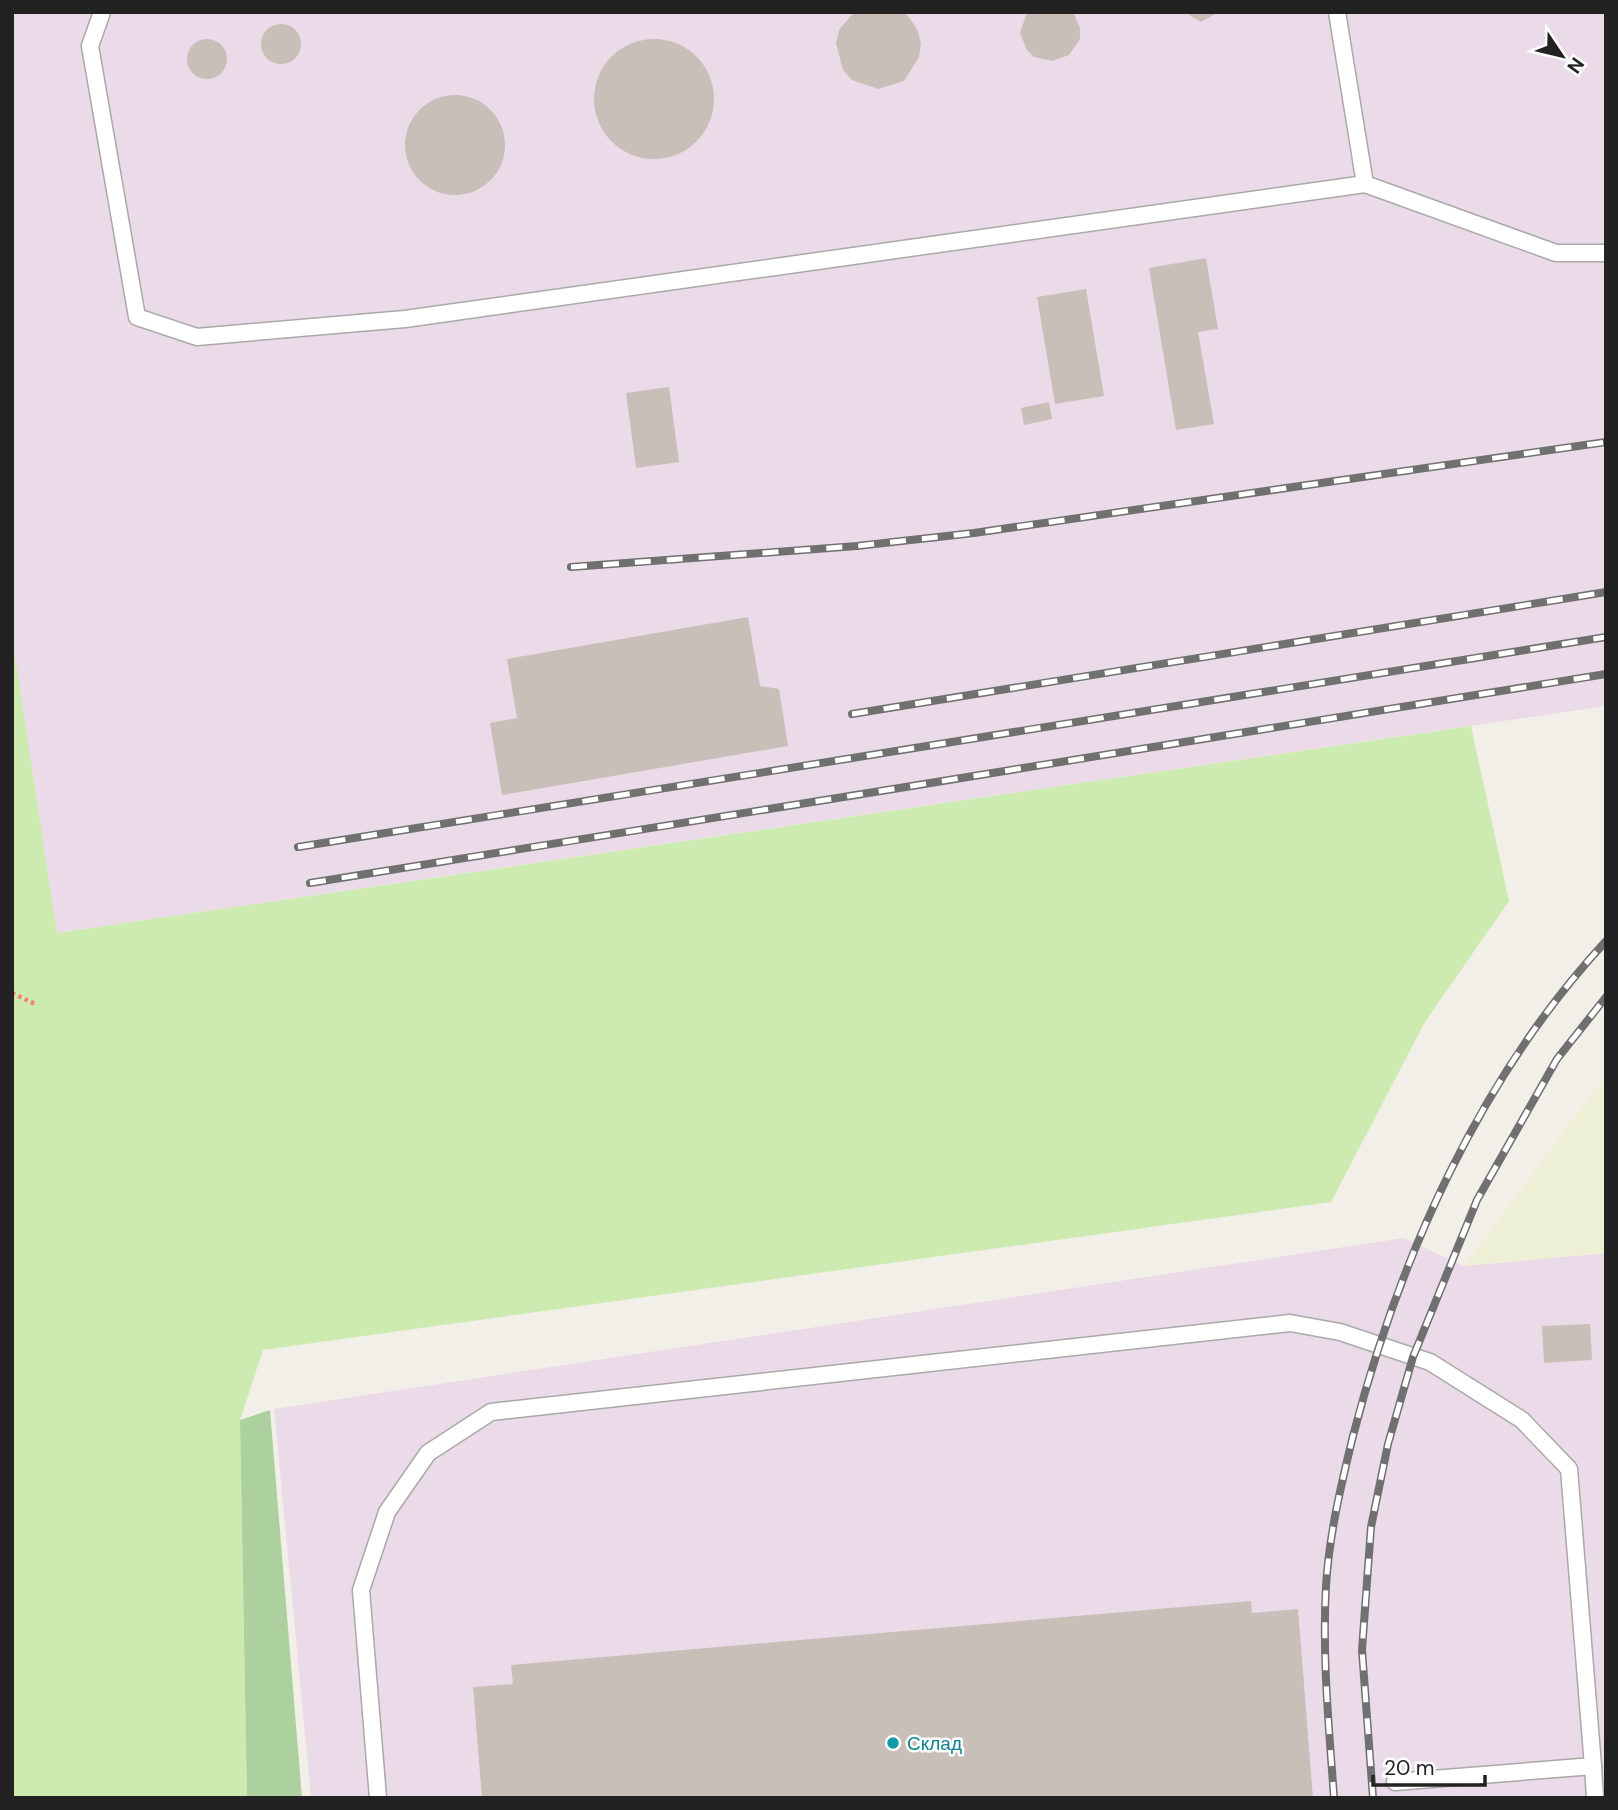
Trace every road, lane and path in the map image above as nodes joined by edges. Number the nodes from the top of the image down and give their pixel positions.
1 (102, 12) edge
2 (1337, 12) edge
3 (1365, 184) junction
4 (1606, 253) edge
5 (12, 993) edge
6 (37, 1005) dead end
7 (1593, 1766) junction
8 (1395, 1782) dead end
9 (378, 1798) edge
10 (1595, 1798) edge

1 - 3 lane
2 - 3 lane
3 - 4 lane
5 - 6 path
7 - 8 lane
7 - 9 lane
7 - 10 lane

